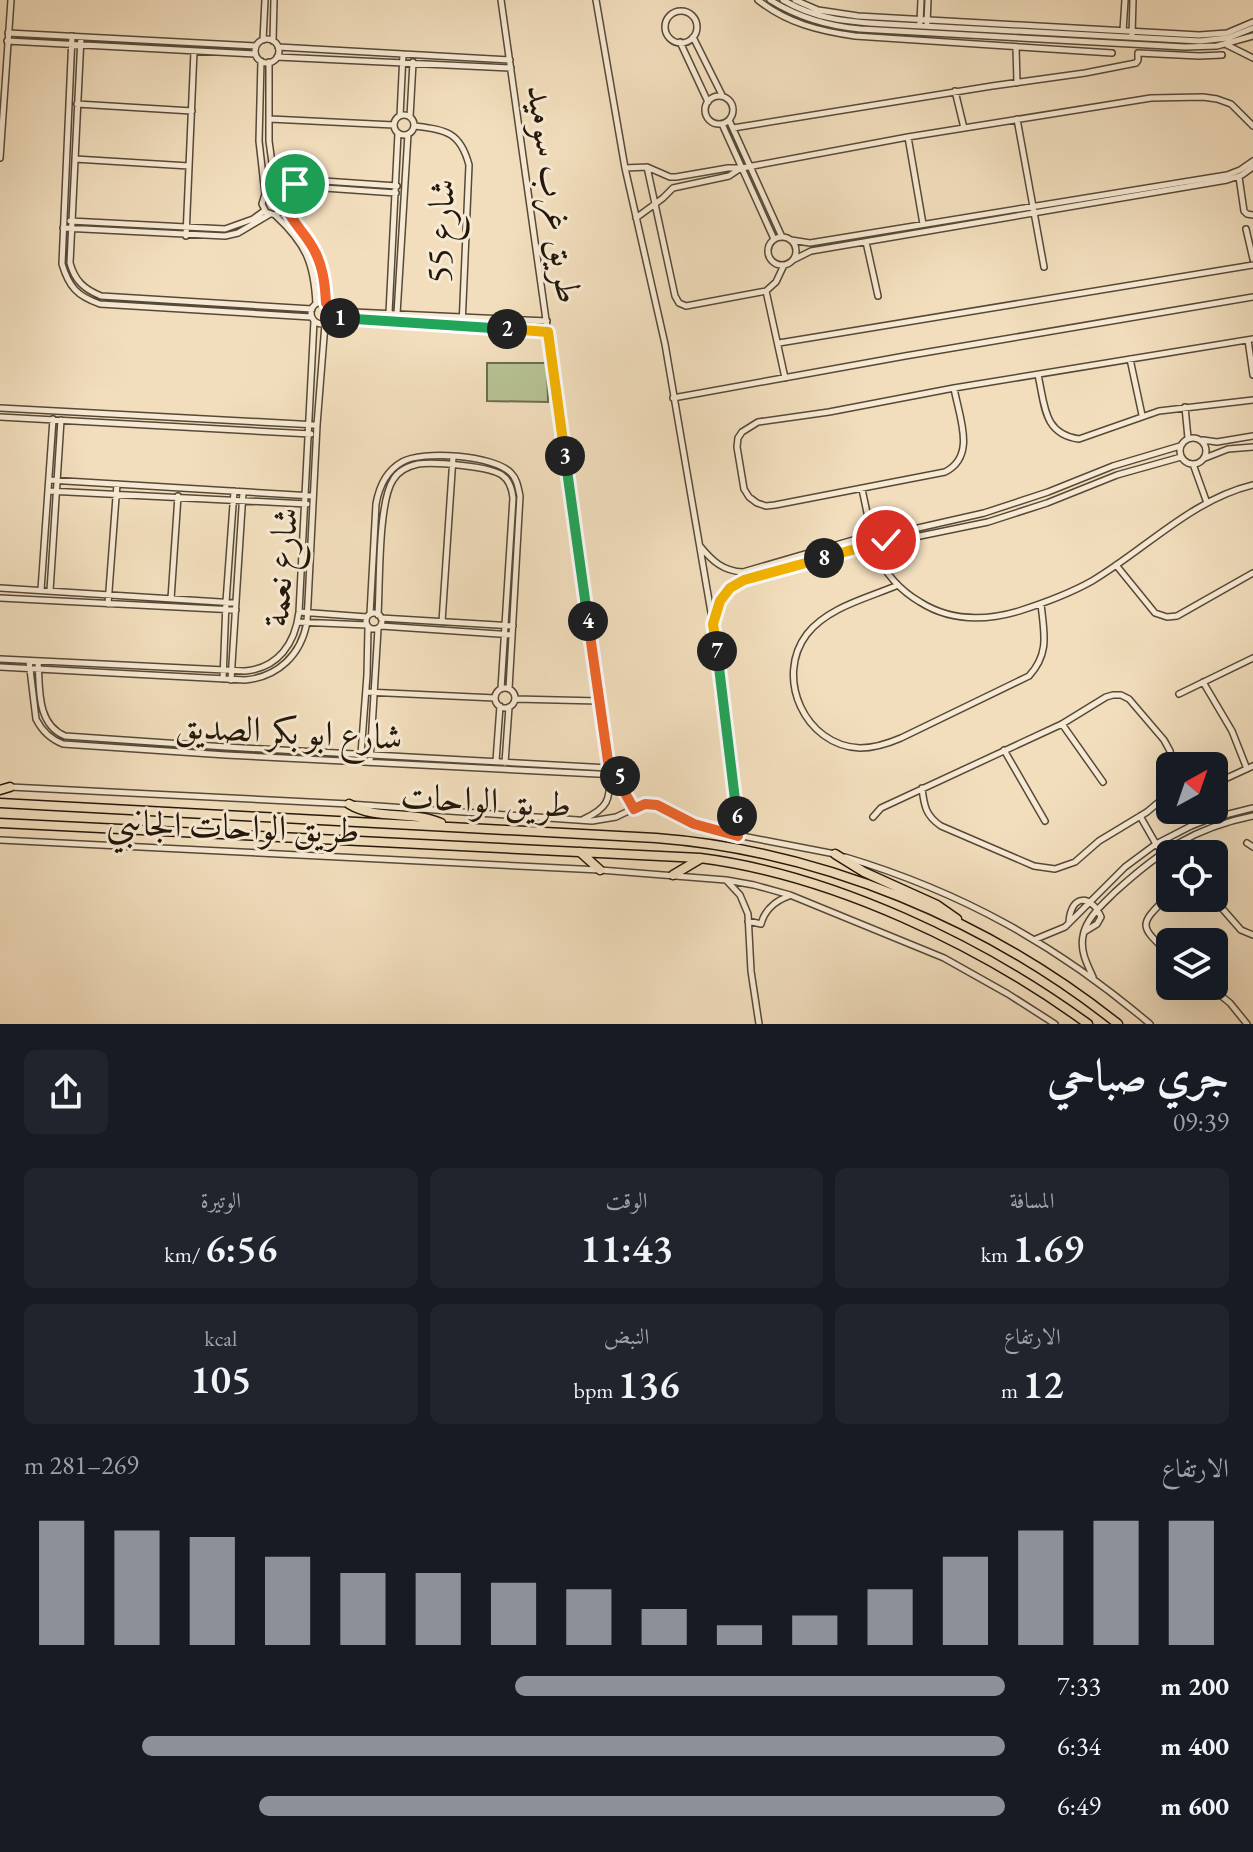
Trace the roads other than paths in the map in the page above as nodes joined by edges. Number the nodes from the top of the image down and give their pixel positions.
1 (11, 0) edge
2 (265, 0) edge
3 (274, 0) edge
4 (501, 0) edge
5 (596, 0) edge
6 (758, 0) edge
7 (770, 0) edge
8 (783, 0) edge
9 (795, 0) edge
10 (921, 0) edge
11 (928, 0) edge
12 (1125, 0) edge
13 (1133, 0) edge
14 (1253, 22) edge
15 (1253, 28) edge
16 (923, 30) junction
17 (8, 33) junction
18 (72, 36) junction
19 (1253, 36) edge
20 (81, 37) junction
21 (693, 37) junction
22 (1123, 37) junction
23 (1132, 38) junction
24 (263, 40) junction
25 (7, 41) junction
26 (273, 41) junction
27 (680, 42) junction
28 (71, 44) junction
29 (80, 44) junction
30 (1226, 45) junction
31 (256, 46) junction
32 (278, 47) junction
33 (1016, 47) junction
34 (1185, 47) junction
35 (194, 51) junction
36 (1112, 53) dead end
37 (255, 54) junction
38 (403, 54) junction
39 (413, 55) junction
40 (1222, 55) dead end
41 (1185, 56) junction
42 (277, 57) junction
43 (1253, 58) edge
44 (510, 60) junction
45 (261, 61) junction
46 (269, 62) junction
47 (402, 64) junction
48 (413, 64) junction
49 (511, 68) junction
50 (1017, 83) junction
51 (955, 91) junction
52 (723, 96) junction
53 (708, 102) junction
54 (77, 104) junction
55 (192, 111) junction
56 (400, 116) junction
57 (410, 117) junction
58 (270, 119) junction
59 (1017, 119) junction
60 (729, 120) junction
61 (722, 124) junction
62 (394, 125) junction
63 (414, 126) junction
64 (1253, 126) edge
65 (733, 128) junction
66 (964, 128) junction
67 (398, 133) junction
68 (408, 134) junction
69 (908, 137) junction
70 (0, 158) edge
71 (75, 159) junction
72 (1253, 164) edge
73 (749, 165) junction
74 (189, 166) junction
75 (647, 167) junction
76 (625, 168) junction
77 (742, 168) junction
78 (670, 177) junction
79 (1239, 177) junction
80 (673, 188) junction
81 (398, 190) junction
82 (278, 192) junction
83 (265, 194) junction
84 (1105, 198) junction
85 (285, 199) junction
86 (655, 204) junction
87 (284, 208) junction
88 (1034, 209) junction
89 (270, 213) junction
90 (1253, 215) edge
91 (636, 218) junction
92 (64, 220) junction
93 (923, 224) junction
94 (72, 225) junction
95 (186, 227) junction
96 (63, 228) junction
97 (1246, 229) dead end
98 (186, 236) junction
99 (782, 237) junction
100 (774, 239) junction
101 (791, 240) junction
102 (866, 242) junction
103 (1253, 259) edge
104 (793, 260) junction
105 (784, 265) junction
106 (1253, 265) edge
107 (1044, 267) dead end
108 (766, 291) junction
109 (878, 296) dead end
110 (1253, 297) edge
111 (183, 301) junction
112 (326, 303) junction
113 (314, 306) junction
114 (182, 309) junction
115 (332, 314) junction
116 (393, 314) junction
117 (462, 317) junction
118 (313, 319) junction
119 (547, 321) junction
120 (392, 322) junction
121 (325, 324) junction
122 (462, 326) junction
123 (548, 332) junction
124 (1250, 339) edge
125 (779, 343) junction
126 (1130, 359) junction
127 (1038, 375) junction
128 (1253, 375) edge
129 (785, 378) junction
130 (954, 388) junction
131 (673, 398) junction
132 (1253, 400) edge
133 (1185, 407) junction
134 (0, 408) edge
135 (134, 414) junction
136 (1142, 415) junction
137 (0, 417) edge
138 (53, 419) junction
139 (61, 419) junction
140 (134, 424) junction
141 (309, 424) junction
142 (317, 425) junction
143 (308, 434) junction
144 (317, 434) junction
145 (1253, 436) edge
146 (1188, 438) junction
147 (1200, 440) junction
148 (1180, 446) junction
149 (1253, 447) edge
150 (453, 457) junction
151 (1181, 457) junction
152 (1204, 458) junction
153 (486, 461) junction
154 (1193, 464) junction
155 (453, 465) junction
156 (485, 468) junction
157 (49, 480) junction
158 (57, 480) junction
159 (117, 484) junction
160 (1253, 485) edge
161 (178, 488) junction
162 (862, 489) junction
163 (48, 491) junction
164 (56, 491) junction
165 (234, 491) junction
166 (243, 492) junction
167 (116, 494) junction
168 (305, 495) junction
169 (313, 496) junction
170 (178, 497) junction
171 (233, 500) junction
172 (243, 501) junction
173 (1207, 503) junction
174 (305, 504) junction
175 (313, 504) junction
176 (516, 512) junction
177 (870, 527) junction
178 (884, 533) junction
179 (860, 538) junction
180 (886, 543) junction
181 (698, 545) junction
182 (862, 547) junction
183 (877, 553) junction
184 (1116, 565) junction
185 (1253, 573) edge
186 (898, 585) junction
187 (0, 588) edge
188 (41, 590) junction
189 (50, 591) junction
190 (108, 595) junction
191 (0, 598) edge
192 (171, 599) junction
193 (226, 602) junction
194 (108, 604) junction
195 (1041, 604) junction
196 (236, 606) junction
197 (226, 610) junction
198 (299, 612) junction
199 (308, 612) junction
200 (368, 616) junction
201 (380, 616) junction
202 (298, 622) junction
203 (307, 622) junction
204 (442, 622) junction
205 (713, 624) junction
206 (368, 626) junction
207 (505, 626) junction
208 (513, 626) junction
209 (380, 627) junction
210 (504, 634) junction
211 (512, 635) junction
212 (1253, 658) edge
213 (0, 659) edge
214 (29, 661) junction
215 (38, 661) junction
216 (0, 667) edge
217 (29, 668) junction
218 (39, 669) junction
219 (224, 671) junction
220 (232, 671) junction
221 (223, 679) junction
222 (231, 680) junction
223 (1203, 682) junction
224 (501, 689) junction
225 (509, 689) junction
226 (366, 692) junction
227 (375, 693) junction
228 (1179, 694) dead end
229 (495, 698) junction
230 (515, 699) junction
231 (599, 701) junction
232 (500, 706) junction
233 (509, 707) junction
234 (1062, 724) junction
235 (1004, 750) junction
236 (1170, 752) edge
237 (361, 753) junction
238 (371, 753) junction
239 (496, 760) junction
240 (360, 761) junction
241 (370, 761) junction
242 (505, 765) junction
243 (496, 768) junction
244 (1250, 768) edge
245 (609, 771) junction
246 (1228, 778) edge
247 (1103, 782) dead end
248 (10, 787) joint
249 (0, 788) edge
250 (922, 788) junction
251 (0, 803) edge
252 (349, 804) junction
253 (1156, 804) edge
254 (1253, 808) edge
255 (634, 809) junction
256 (1140, 816) junction
257 (1253, 816) edge
258 (873, 817) dead end
259 (581, 820) junction
260 (1045, 821) dead end
261 (0, 823) edge
262 (445, 826) junction
263 (738, 836) junction
264 (0, 840) edge
265 (1163, 840) edge
266 (1186, 840) edge
267 (1156, 844) joint
268 (580, 852) junction
269 (835, 854) junction
270 (700, 858) junction
271 (1156, 858) edge
272 (600, 870) junction
273 (673, 875) junction
274 (726, 880) junction
275 (1097, 894) junction
276 (790, 895) junction
277 (1106, 901) junction
278 (1088, 903) junction
279 (1156, 908) edge
280 (1097, 910) junction
281 (1225, 912) edge
282 (748, 921) junction
283 (963, 926) junction
284 (1253, 935) edge
285 (1035, 939) junction
286 (1156, 942) edge
287 (1093, 978) junction
288 (1226, 1000) edge
289 (759, 1024) edge
290 (1055, 1024) edge
291 (1088, 1024) edge
292 (1118, 1024) edge
293 (1150, 1024) edge
294 (1247, 1024) edge

1 - 17 street
2 - 24 street
3 - 26 street
4 - 44 street, طريق غرب سوميد
5 - 76 street
6 - 16 street
7 - 16 street
8 - 16 street
9 - 16 street
10 - 16 street
11 - 16 street
12 - 22 street
13 - 23 street
14 - 23 street
15 - 23 street
16 - 22 street
16 - 33 street
17 - 18 street
17 - 25 street
18 - 20 street
18 - 28 street
19 - 30 street
20 - 29 street
20 - 31 street
21 - 27 street
21 - 27 street
21 - 52 street
22 - 23 street
23 - 34 street
24 - 26 street
24 - 31 street
25 - 28 street
25 - 70 street
26 - 32 street
27 - 53 street
28 - 29 street
28 - 92 street
29 - 35 street
29 - 54 street
30 - 34 street
30 - 43 street
31 - 37 street
32 - 38 street
32 - 42 street
33 - 36 street
33 - 50 street
34 - 41 street
35 - 37 street
35 - 55 street
37 - 45 street
38 - 39 street
38 - 47 street
39 - 44 street
39 - 48 street
40 - 41 street
41 - 50 street
42 - 46 street
42 - 47 street
44 - 49 street, طريق غرب سوميد
45 - 46 street
45 - 83 street
46 - 58 street
47 - 48 street
47 - 56 street
48 - 49 street
48 - 57 street
49 - 119 street, طريق غرب سوميد
50 - 51 street
51 - 65 street
51 - 66 street
52 - 53 street
52 - 60 street
53 - 61 street
54 - 55 street
54 - 71 street
55 - 74 street
56 - 57 street
56 - 62 street
57 - 63 street
58 - 62 street
58 - 82 street
59 - 64 street
59 - 66 street
59 - 88 street
60 - 61 street
60 - 65 street
61 - 77 street
62 - 67 street
63 - 68 street
63 - 117 street, شارع 55
65 - 73 street
66 - 69 street
67 - 68 street
67 - 81 street
68 - 81 street
69 - 73 street
69 - 93 street
71 - 74 street
71 - 94 street
72 - 79 street
72 - 84 street
73 - 77 street
73 - 99 street
74 - 95 street
75 - 76 street
75 - 78 street
75 - 86 street
76 - 91 street
77 - 78 street
77 - 80 street
77 - 100 street
78 - 80 street
79 - 84 street
79 - 90 street
80 - 86 street
81 - 82 street
81 - 85 street
81 - 116 street
82 - 83 street
82 - 85 street
83 - 89 street
84 - 88 street
85 - 87 street
86 - 91 street
86 - 108 street
87 - 89 street
87 - 112 street
88 - 93 street
88 - 102 street
88 - 107 street
89 - 95 street
89 - 98 street
89 - 113 street
91 - 131 street
92 - 94 street
92 - 96 street
93 - 101 street
94 - 95 street
94 - 96 street
94 - 98 street
94 - 111 street
95 - 98 street
96 - 114 street
97 - 103 street
99 - 100 street
99 - 101 street
100 - 105 street
101 - 104 street
102 - 104 street
102 - 109 street
104 - 105 street
105 - 108 street
106 - 125 street
108 - 125 street
110 - 129 street
111 - 113 street
111 - 114 street
112 - 113 street
112 - 115 street
113 - 118 street
114 - 118 street
115 - 116 street
115 - 120 street
115 - 121 street
116 - 117 street
116 - 120 street
117 - 119 street
117 - 122 street, شارع 55
118 - 121 street
118 - 141 street, شارع نعمة
119 - 123 street, طريق غرب سوميد
120 - 122 street
121 - 142 street, شارع نعمة
122 - 123 street
123 - 231 street, طريق غرب سوميد
124 - 126 street
124 - 128 street
125 - 129 street
126 - 127 street
126 - 136 street
127 - 130 street
127 - 136 street
129 - 131 street
130 - 162 street
130 - 162 street
131 - 181 street
132 - 133 street
133 - 136 street
133 - 146 street
134 - 135 street
135 - 140 street
135 - 141 street
137 - 138 street
138 - 139 street
138 - 157 street
139 - 140 street
139 - 158 street
140 - 143 street
141 - 142 street
141 - 143 street, شارع نعمة
142 - 144 street, شارع نعمة
143 - 144 street
143 - 168 street, شارع نعمة
144 - 169 street, شارع نعمة
145 - 147 street
146 - 147 street
146 - 148 street
147 - 152 street
148 - 151 street
148 - 178 street
149 - 152 street
150 - 153 street
150 - 155 street
150 - 200 street
151 - 154 street
151 - 180 street
152 - 154 street
153 - 156 street
153 - 176 street
154 - 173 street
155 - 156 street
155 - 201 street
155 - 204 street
156 - 176 street
157 - 158 street
157 - 163 street
158 - 159 street
158 - 164 street
159 - 161 street
159 - 167 street
160 - 173 street
161 - 165 street
161 - 170 street
162 - 177 street
163 - 164 street
163 - 188 street
164 - 167 street
164 - 189 street
165 - 166 street
165 - 171 street
166 - 168 street
166 - 172 street
167 - 170 street
167 - 190 street
168 - 169 street
168 - 174 street, شارع نعمة
169 - 175 street, شارع نعمة
170 - 171 street
170 - 192 street
171 - 172 street
171 - 193 street
172 - 174 street
172 - 196 street
173 - 184 street
174 - 175 street
174 - 198 street, شارع نعمة
175 - 199 street, شارع نعمة
176 - 207 street
176 - 208 street
177 - 178 street
177 - 179 street
178 - 180 street
179 - 181 street
179 - 182 street
180 - 183 street
181 - 205 street
182 - 183 street
182 - 205 street
183 - 186 street
184 - 185 street
184 - 195 street
186 - 195 street
186 - 195 street
187 - 188 street
188 - 189 street
189 - 190 street
190 - 192 street
190 - 194 street
191 - 194 street
192 - 193 street
193 - 196 street
193 - 197 street
194 - 197 street
196 - 197 street
196 - 220 street
197 - 219 street
198 - 199 street
198 - 202 street, شارع نعمة
199 - 200 street
199 - 203 street, شارع نعمة
200 - 201 street
200 - 206 street
201 - 204 street
201 - 209 street
202 - 203 street
202 - 220 street, شارع نعمة
203 - 206 street
203 - 222 street, شارع نعمة
204 - 207 street
205 - 263 street
206 - 209 street
206 - 226 street
207 - 208 street
207 - 210 street
208 - 211 street
209 - 210 street
209 - 227 street
210 - 211 street
210 - 224 street
211 - 225 street
212 - 223 street
213 - 214 street, شارع نعمة
214 - 215 street, شارع نعمة
214 - 217 street, شارع ابو بكر الصديق
215 - 218 street, شارع ابو بكر الصديق
215 - 219 street, شارع نعمة
216 - 217 street, شارع نعمة
217 - 218 street, شارع نعمة
217 - 240 street, شارع ابو بكر الصديق
218 - 221 street, شارع نعمة
218 - 237 street, شارع ابو بكر الصديق
219 - 220 street, شارع نعمة
219 - 221 street
220 - 222 street
221 - 222 street, شارع نعمة
223 - 228 street
223 - 244 street
224 - 225 street
224 - 229 street
225 - 230 street
226 - 227 street
226 - 237 street
227 - 229 street
227 - 238 street
229 - 232 street
230 - 231 street
230 - 233 street
231 - 245 street, طريق غرب سوميد
232 - 233 street
232 - 239 street
233 - 242 street
234 - 235 street
234 - 236 street
234 - 247 street
235 - 250 street
235 - 260 street
237 - 238 street, شارع ابو بكر الصديق
237 - 240 street
238 - 239 street, شارع ابو بكر الصديق
238 - 241 street
239 - 242 street, شارع ابو بكر الصديق
239 - 243 street
240 - 241 street, شارع ابو بكر الصديق
241 - 243 street, شارع ابو بكر الصديق
242 - 243 street, شارع ابو بكر الصديق
242 - 245 street, شارع ابو بكر الصديق
244 - 246 street
245 - 255 street, طريق غرب سوميد
245 - 259 street, طريق غرب سوميد
248 - 249 highway
248 - 252 street
250 - 256 street
250 - 258 street
251 - 262 highway, طريق الواحات
252 - 259 street
252 - 262 highway
253 - 256 street
254 - 265 street
255 - 259 street
255 - 263 street
256 - 267 street
257 - 266 street
261 - 268 highway, طريق الواحات
262 - 283 highway, طريق الواحات
263 - 269 street
264 - 272 street, طريق الواحات الجانبي
267 - 275 street
268 - 270 highway, طريق الواحات
268 - 272 highway
269 - 283 highway
269 - 285 street
270 - 273 highway
270 - 291 highway, طريق الواحات
271 - 277 street
272 - 273 street, طريق الواحات الجانبي
273 - 274 street, طريق الواحات الجانبي
274 - 276 street, طريق الواحات الجانبي
274 - 282 street
275 - 277 street
275 - 278 street
276 - 282 street
276 - 290 street, طريق الواحات الجانبي
277 - 280 street
278 - 280 street
278 - 285 street
279 - 286 street
280 - 287 street
281 - 284 street
282 - 289 street
283 - 292 highway, طريق الواحات
285 - 287 street
287 - 293 street
288 - 294 street

